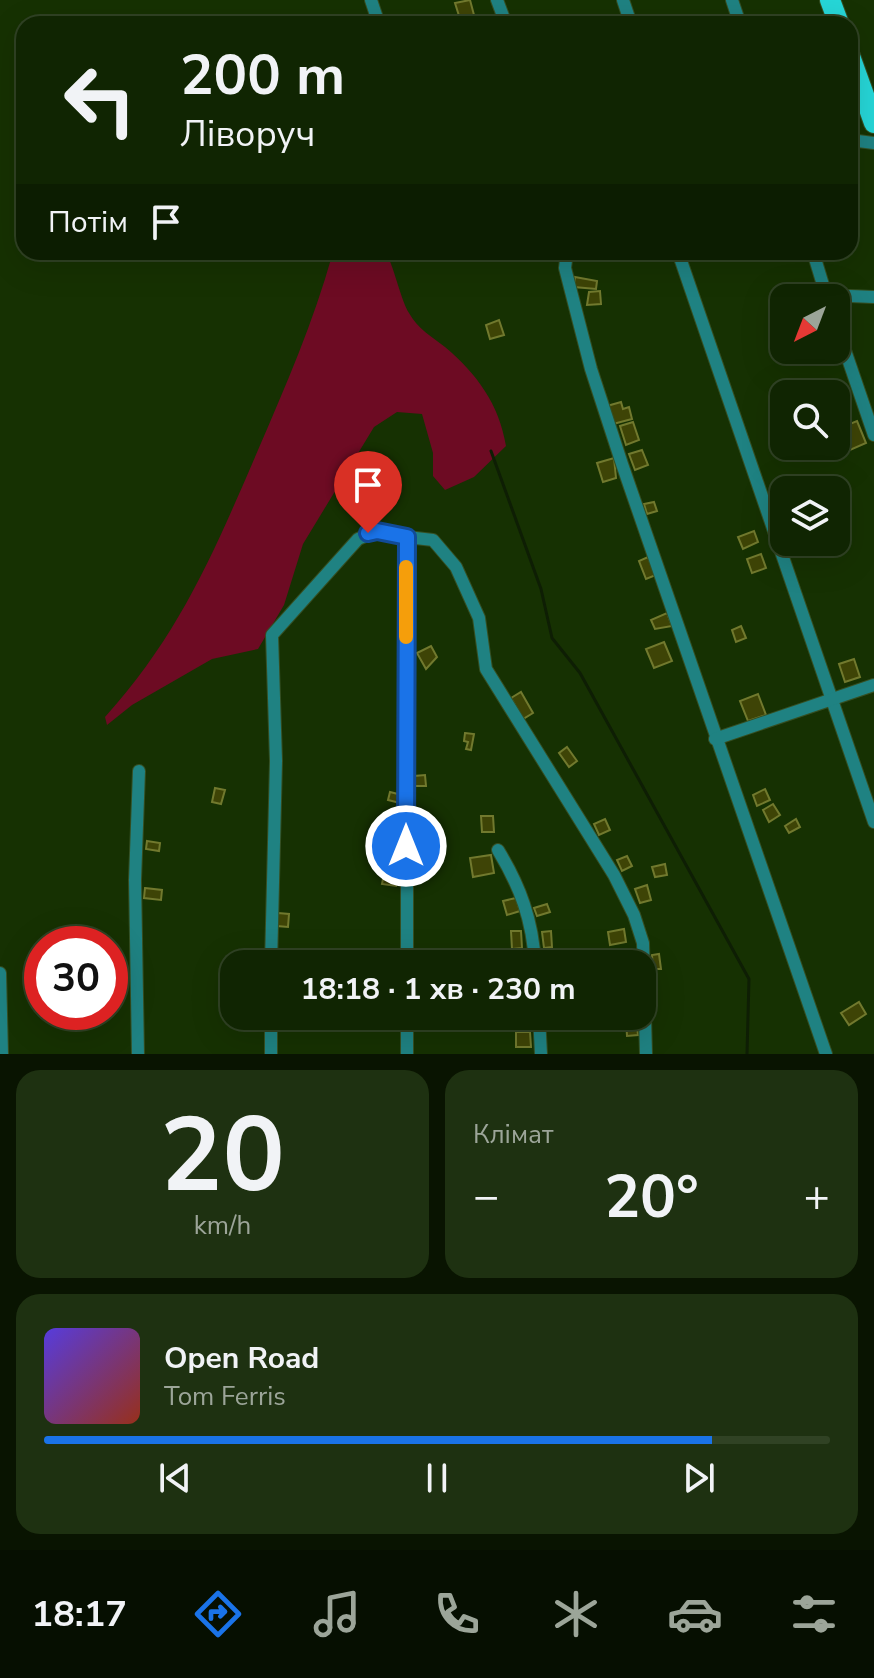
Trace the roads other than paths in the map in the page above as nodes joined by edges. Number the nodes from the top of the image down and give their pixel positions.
1 (858, 78) edge
2 (874, 123) edge
3 (566, 260) edge
4 (681, 260) edge
5 (815, 260) edge
6 (822, 284) edge
7 (850, 297) edge
8 (874, 297) edge
9 (850, 364) edge
10 (874, 435) edge
11 (407, 537) junction
12 (874, 685) edge
13 (830, 700) junction
14 (715, 739) junction
15 (139, 771) dead end
16 (874, 822) edge
17 (498, 850) dead end
18 (271, 950) edge
19 (407, 950) edge
20 (533, 950) edge
21 (0, 973) edge
22 (271, 1030) edge
23 (407, 1030) edge
24 (540, 1030) edge
25 (2, 1054) edge
26 (138, 1054) edge
27 (271, 1054) edge
28 (407, 1054) edge
29 (541, 1054) edge
30 (646, 1054) edge
31 (826, 1054) edge

1 - 2 main road
3 - 14 street
4 - 13 street
5 - 6 street
7 - 8 street
9 - 10 street
11 - 18 street
11 - 19 street
11 - 30 street
12 - 13 street
13 - 14 street
13 - 16 street
14 - 31 street
15 - 26 street
17 - 20 street
21 - 25 street
22 - 27 street
23 - 28 street
24 - 29 street

